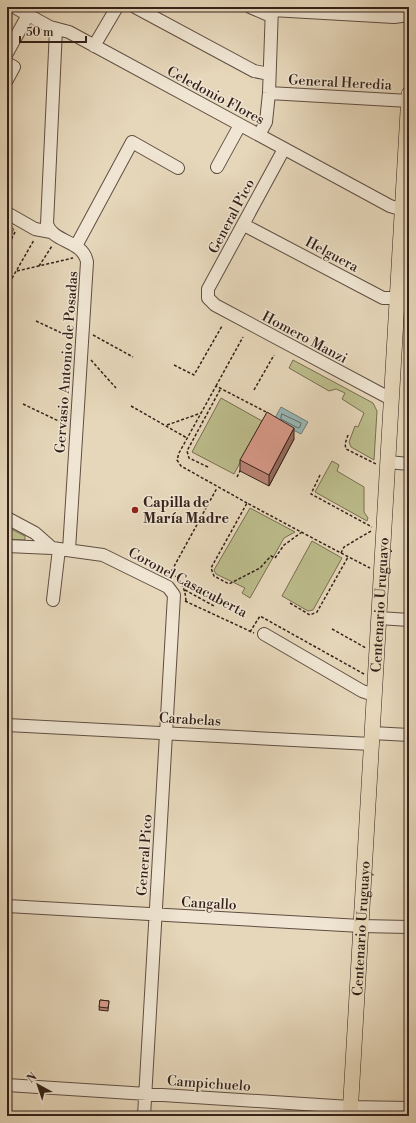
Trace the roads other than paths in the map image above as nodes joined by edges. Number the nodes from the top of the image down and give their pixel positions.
1 (14, 7) edge
2 (117, 7) edge
3 (135, 7) edge
4 (250, 7) edge
5 (271, 11) edge
6 (28, 14) junction
7 (409, 15) edge
8 (56, 29) junction
9 (94, 46) junction
10 (7, 53) edge
11 (7, 63) edge
12 (269, 74) junction
13 (7, 80) edge
14 (269, 93) junction
15 (409, 94) edge
16 (408, 101) edge
17 (240, 124) junction
18 (408, 124) edge
19 (259, 135) junction
20 (284, 149) junction
21 (217, 167) dead end
22 (178, 168) dead end
23 (402, 210) junction
24 (7, 212) edge
25 (244, 225) junction
26 (51, 232) junction
27 (75, 252) junction
28 (403, 296) edge
29 (208, 298) joint
30 (391, 399) junction
31 (384, 464) junction
32 (409, 464) edge
33 (7, 518) edge
34 (7, 546) edge
35 (60, 549) junction
36 (180, 592) joint
37 (53, 600) dead end
38 (379, 618) junction
39 (409, 620) edge
40 (264, 634) road end
41 (374, 695) junction
42 (7, 725) edge
43 (167, 733) junction
44 (409, 735) edge
45 (372, 738) junction
46 (7, 906) edge
47 (156, 915) junction
48 (361, 926) junction
49 (409, 927) edge
50 (7, 1085) edge
51 (145, 1093) junction
52 (409, 1108) edge
53 (350, 1112) edge
54 (144, 1116) edge

1 - 6 street, Celedonio Flores
2 - 9 street
3 - 12 street, General Heredia
4 - 5 street
5 - 7 street
5 - 12 street
6 - 8 street, Celedonio Flores
6 - 10 street
8 - 9 street, Celedonio Flores
8 - 26 street
9 - 17 street, Celedonio Flores
11 - 13 street
12 - 14 street
14 - 16 street, General Heredia
14 - 19 street
15 - 16 main road, Centenario Uruguayo
16 - 18 main road, Centenario Uruguayo
17 - 19 street, Celedonio Flores
17 - 21 street
18 - 23 main road, Centenario Uruguayo
19 - 20 street, Celedonio Flores
20 - 23 street, Celedonio Flores
20 - 25 street, General Pico
22 - 27 street
23 - 28 main road, Centenario Uruguayo
24 - 26 street, Gervasio Antonio de Posadas
25 - 28 street, Helguera
25 - 29 street, General Pico
26 - 27 street, Gervasio Antonio de Posadas
27 - 35 street, Gervasio Antonio de Posadas
28 - 30 main road, Centenario Uruguayo
29 - 30 street, Homero Manzi
30 - 31 main road, Centenario Uruguayo
31 - 32 street
31 - 38 main road, Centenario Uruguayo
33 - 35 street
34 - 35 street, Coronel Casacuberta
35 - 36 street, Coronel Casacuberta
35 - 37 street, Gervasio Antonio de Posadas
36 - 43 street, General Pico
38 - 39 street
38 - 41 main road, Centenario Uruguayo
40 - 41 street
41 - 45 main road, Centenario Uruguayo
42 - 43 street, Carabelas
43 - 45 street, Carabelas
43 - 47 street, General Pico
44 - 45 street, Carabelas
45 - 48 main road, Centenario Uruguayo
46 - 47 street, Cangallo
47 - 48 street, Cangallo
47 - 51 street, General Pico
48 - 49 street, Cangallo
48 - 53 main road, Centenario Uruguayo
50 - 51 street, Campichuelo
51 - 53 street, Campichuelo
51 - 54 street, General Pico
52 - 53 street, Campichuelo

